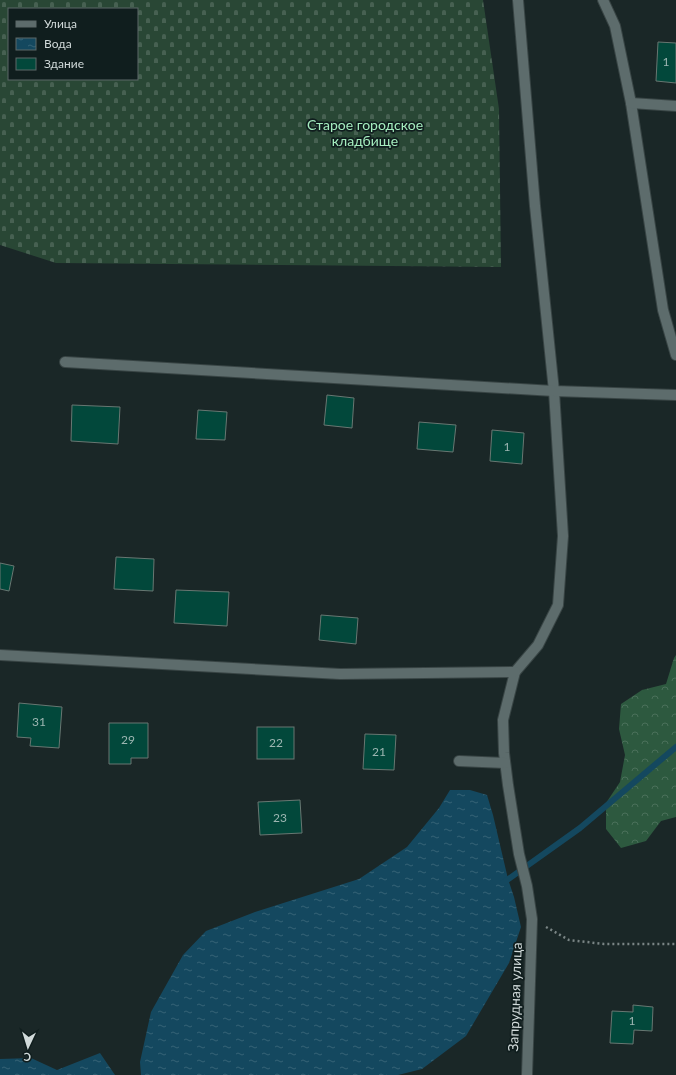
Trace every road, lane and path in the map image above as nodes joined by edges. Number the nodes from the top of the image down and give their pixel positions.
1 (518, 0) edge
2 (604, 0) edge
3 (631, 103) junction
4 (676, 106) edge
5 (676, 356) edge
6 (66, 362) dead end
7 (554, 391) junction
8 (676, 395) edge
9 (0, 655) edge
10 (515, 672) junction
11 (459, 761) dead end
12 (505, 763) junction
13 (532, 919) junction
14 (676, 944) edge
15 (527, 1075) edge

1 - 7 street
2 - 3 street
3 - 4 street
3 - 5 street
6 - 7 street
7 - 8 street
7 - 10 street
9 - 10 street
10 - 12 street, Запрудная улица
11 - 12 street
12 - 13 street, Запрудная улица
13 - 14 path
13 - 15 street, Запрудная улица

